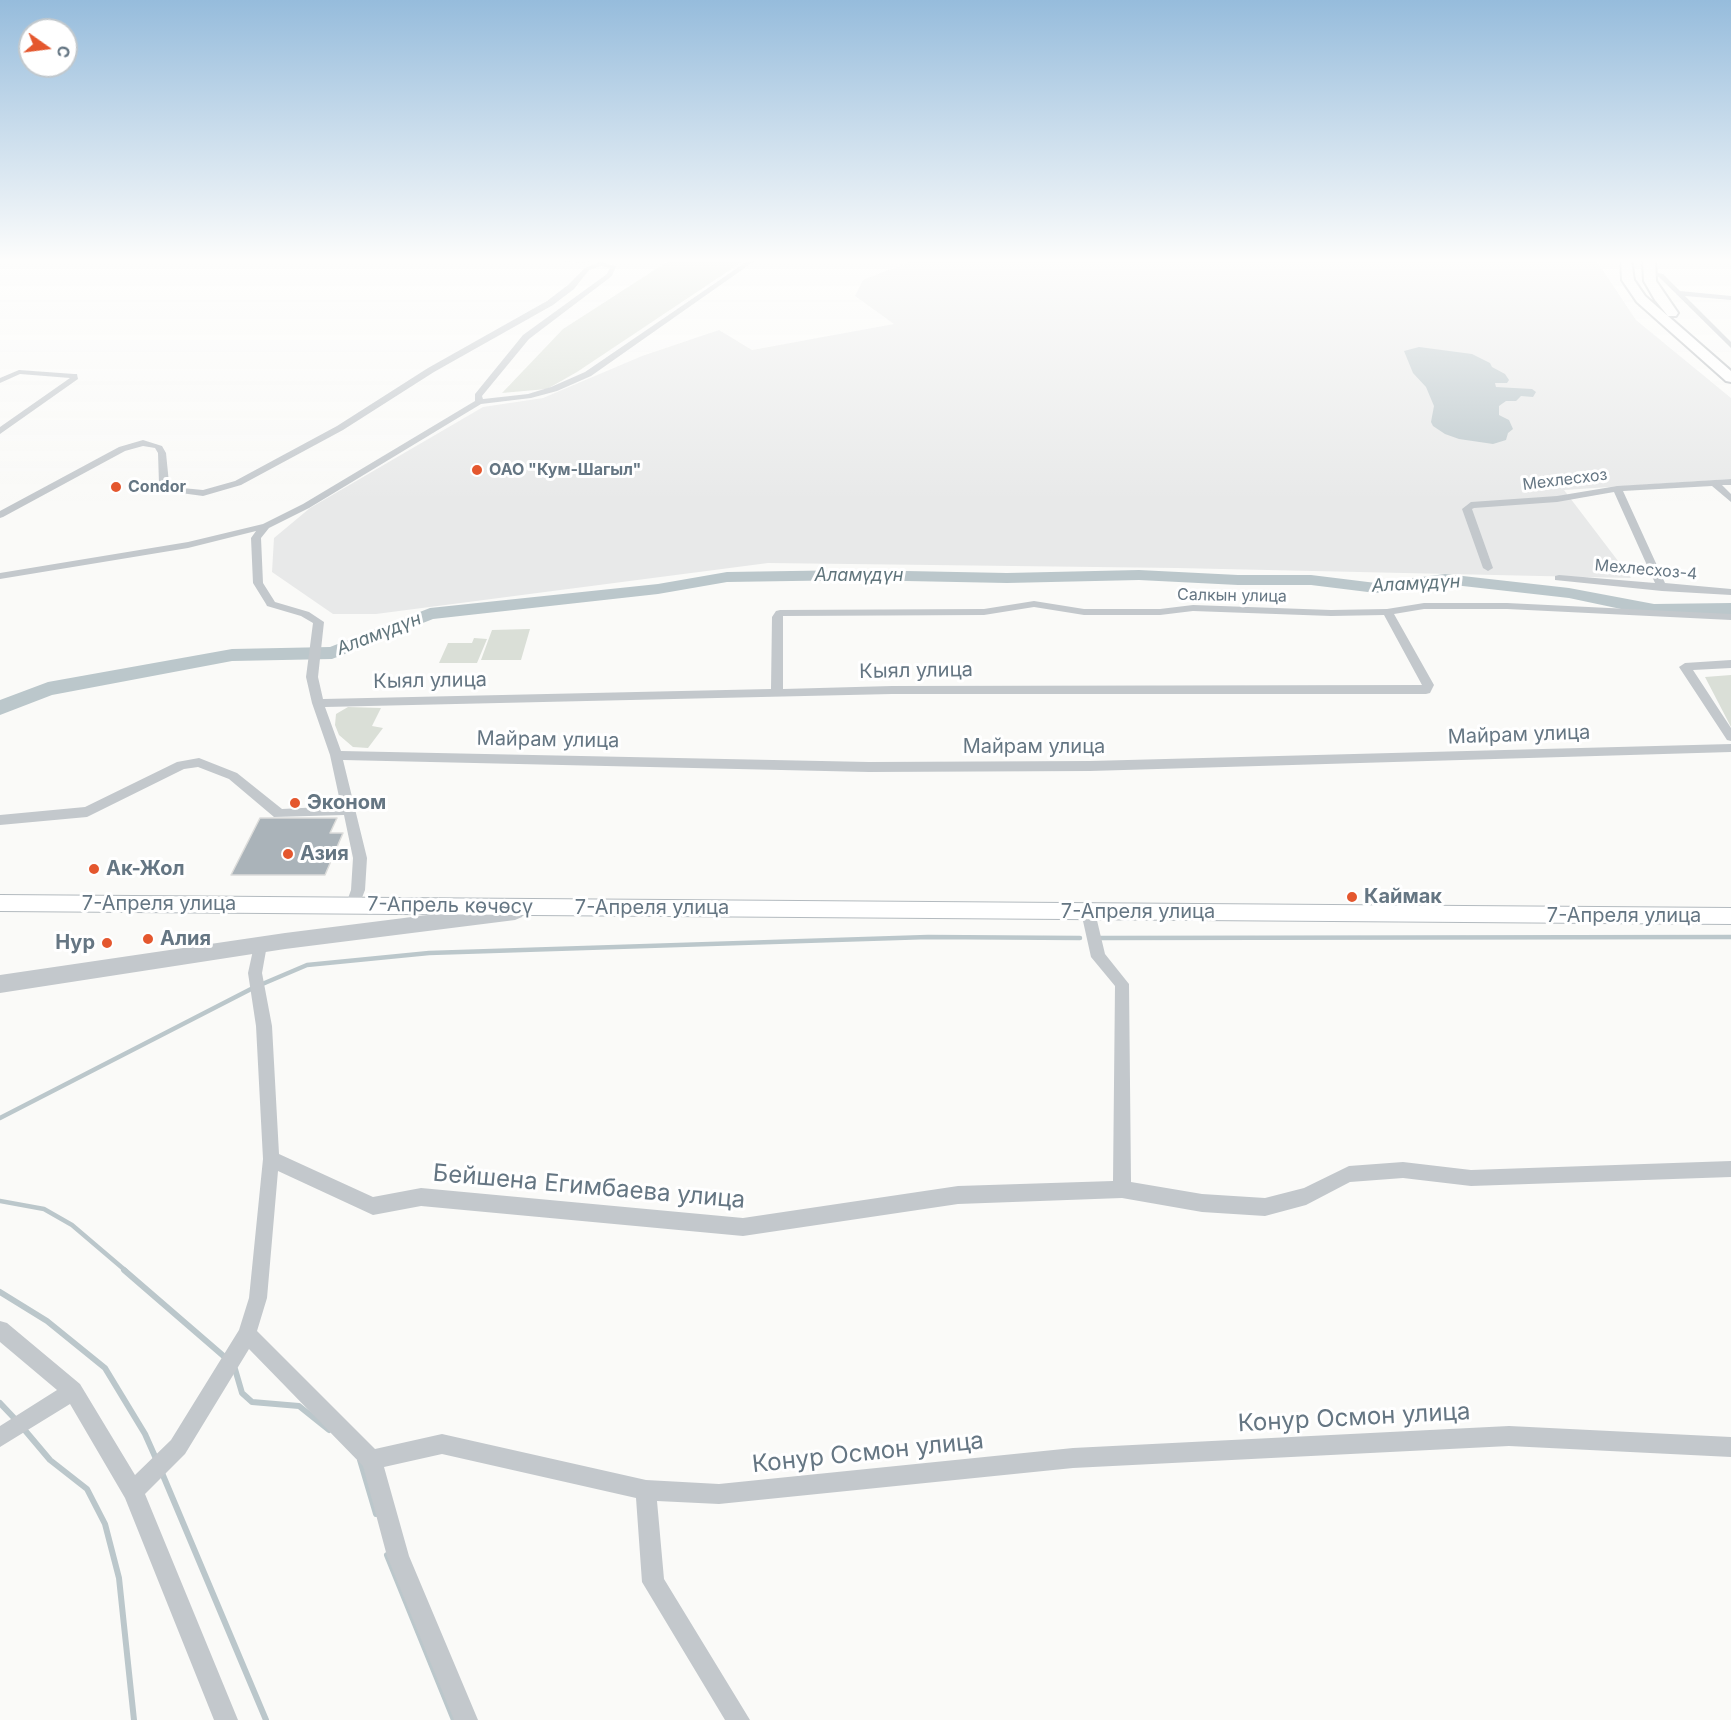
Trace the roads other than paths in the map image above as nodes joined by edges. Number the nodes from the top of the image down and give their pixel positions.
1 (484, 340) edge
2 (524, 340) edge
3 (637, 340) edge
4 (1687, 340) edge
5 (1705, 340) edge
6 (1731, 362) edge
7 (1731, 378) edge
8 (0, 381) edge
9 (479, 402) junction
10 (0, 431) edge
11 (1731, 482) edge
12 (1714, 483) junction
13 (1617, 489) junction
14 (1731, 499) edge
15 (0, 515) edge
16 (266, 526) junction
17 (1488, 568) dead end
18 (0, 576) edge
19 (1559, 578) dead end
20 (1662, 588) junction
21 (1731, 592) edge
22 (1387, 612) junction
23 (1731, 617) edge
24 (1731, 664) edge
25 (777, 694) junction
26 (318, 703) junction
27 (1731, 738) edge
28 (1731, 748) edge
29 (336, 754) junction
30 (350, 810) junction
31 (0, 820) edge
32 (0, 903) edge
33 (353, 904) junction
34 (546, 908) junction
35 (1088, 912) junction
36 (1731, 916) edge
37 (260, 945) junction
38 (0, 984) edge
39 (271, 1159) junction
40 (1731, 1169) edge
41 (1122, 1189) junction
42 (0, 1330) edge
43 (247, 1334) junction
44 (74, 1391) junction
45 (0, 1437) edge
46 (1731, 1447) edge
47 (372, 1460) junction
48 (646, 1490) junction
49 (133, 1491) junction
50 (226, 1720) edge
51 (466, 1720) edge
52 (738, 1720) edge

1 - 15 street
2 - 9 street
3 - 9 street
4 - 7 main road
5 - 6 main road
8 - 10 street
9 - 16 street
11 - 12 street, Мехлесхоз
12 - 13 street, Мехлесхоз
12 - 14 street
13 - 17 street, Мехлесхоз
13 - 20 street
16 - 18 street
16 - 26 street
19 - 20 street, Мехлесхоз-4
20 - 21 street, Мехлесхоз-4
22 - 23 street, Салкын улица
22 - 25 street, Салкын улица
22 - 25 street, Кыял улица
24 - 27 street
25 - 26 street, Кыял улица
26 - 29 street
28 - 29 street, Майрам улица
29 - 30 street
30 - 31 street
30 - 33 street
32 - 33 main road, 7-Апреля улица
33 - 34 main road, 7-Апрель көчөсү
34 - 35 main road, 7-Апреля улица
34 - 37 street
35 - 36 main road, 7-Апреля улица
35 - 41 street
37 - 38 street
37 - 39 street
39 - 41 street, Бейшена Егимбаева улица
39 - 43 street
40 - 41 street, Бейшена Егимбаева улица
42 - 44 street
43 - 47 street
43 - 49 street
44 - 45 street
44 - 49 street
46 - 48 street, Конур Осмон улица
47 - 48 street, Конур Осмон улица
47 - 51 street
48 - 52 street
49 - 50 street

